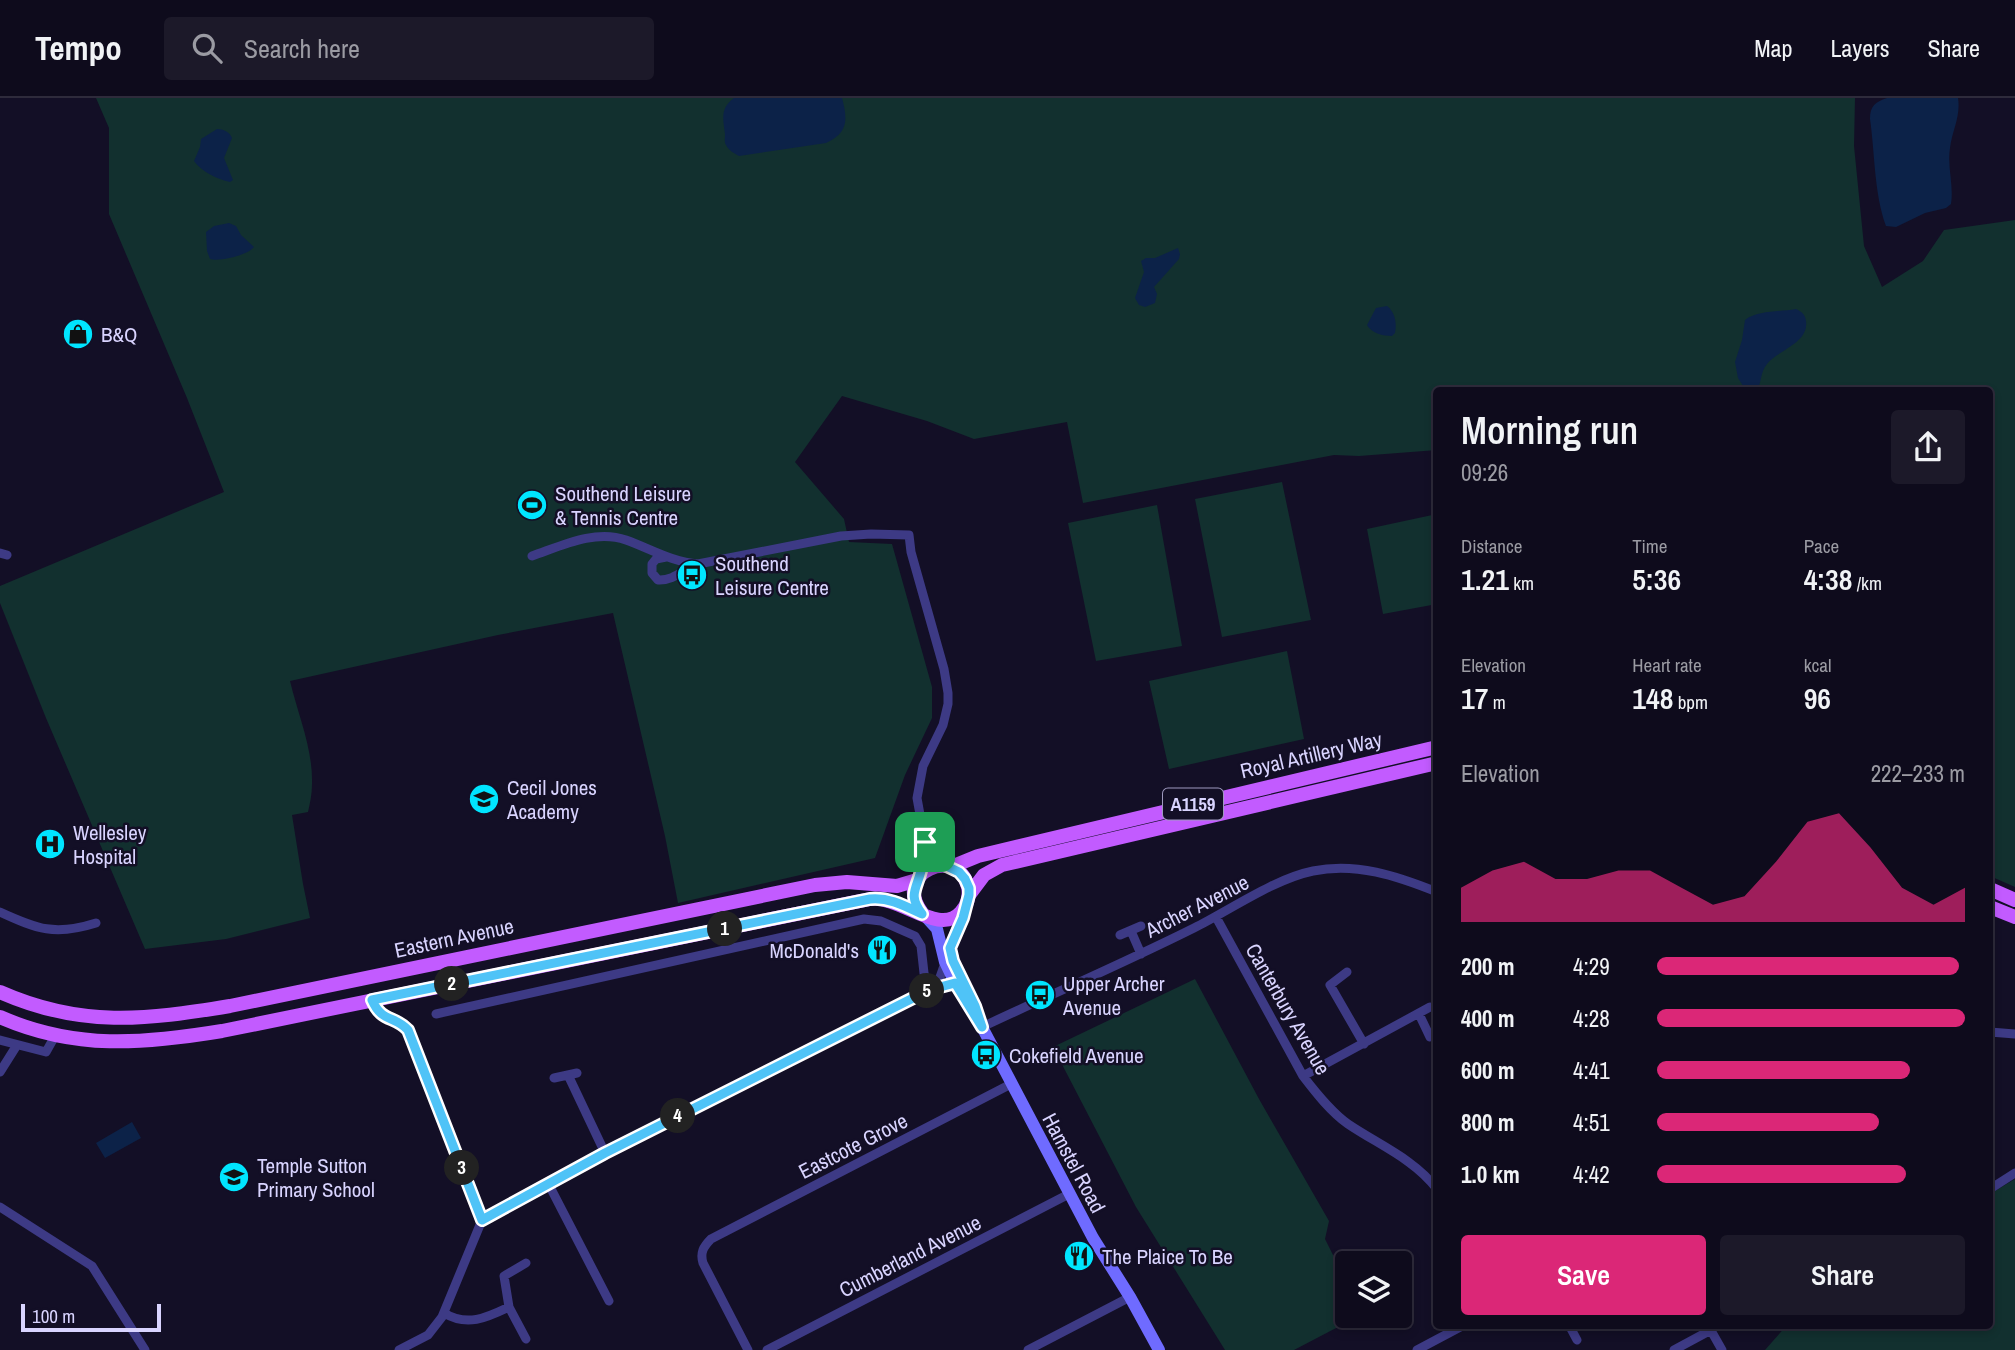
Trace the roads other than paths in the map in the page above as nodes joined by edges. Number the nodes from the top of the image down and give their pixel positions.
1 (532, 556) dead end
2 (666, 557) junction
3 (698, 564) junction
4 (1433, 748) edge
5 (1433, 764) edge
6 (925, 842) junction
7 (947, 866) junction
8 (918, 878) junction
9 (1433, 891) edge
10 (1993, 891) edge
11 (968, 900) junction
12 (2015, 900) edge
13 (1993, 908) edge
14 (0, 912) edge
15 (924, 915) junction
16 (1216, 917) junction
17 (2015, 918) edge
18 (96, 923) dead end
19 (1140, 926) dead end
20 (1131, 931) junction
21 (1121, 935) dead end
22 (1141, 954) junction
23 (949, 962) junction
24 (1347, 972) dead end
25 (955, 983) junction
26 (929, 990) junction
27 (0, 992) edge
28 (372, 1000) junction
29 (1430, 1007) dead end
30 (436, 1014) dead end
31 (1419, 1014) junction
32 (0, 1017) edge
33 (982, 1027) junction
34 (1993, 1032) edge
35 (2015, 1034) edge
36 (55, 1036) junction
37 (1430, 1037) dead end
38 (0, 1040) edge
39 (1364, 1044) junction
40 (17, 1045) junction
41 (0, 1072) edge
42 (1303, 1076) junction
43 (554, 1078) dead end
44 (1011, 1084) junction
45 (605, 1153) junction
46 (2015, 1173) edge
47 (548, 1183) junction
48 (1433, 1185) edge
49 (1993, 1187) edge
50 (1069, 1194) junction
51 (0, 1207) edge
52 (482, 1220) junction
53 (526, 1263) dead end
54 (1130, 1297) junction
55 (609, 1301) dead end
56 (509, 1307) junction
57 (444, 1312) junction
58 (1456, 1329) edge
59 (1571, 1329) edge
60 (1706, 1329) edge
61 (1710, 1329) edge
62 (526, 1339) dead end
63 (1577, 1340) dead end
64 (145, 1350) edge
65 (399, 1350) edge
66 (748, 1350) edge
67 (767, 1350) edge
68 (1028, 1350) edge
69 (1159, 1350) edge
70 (1417, 1350) edge
71 (1674, 1350) edge
72 (1722, 1350) edge

1 - 2 street
2 - 3 street
2 - 3 street
3 - 6 street
4 - 7 main road, Royal Artillery Way / A1159
5 - 11 main road, Royal Artillery Way / A1159
6 - 7 street
6 - 8 street
7 - 8 main road, Eastern Avenue
7 - 11 main road
8 - 15 main road
8 - 27 main road, Eastern Avenue
9 - 16 street, Archer Avenue
10 - 12 main road
11 - 15 main road
11 - 23 street
13 - 17 main road
14 - 18 street
15 - 23 street, Hamstel Road
15 - 28 main road
16 - 22 street, Archer Avenue
16 - 42 street, Canterbury Avenue
19 - 20 street
20 - 21 street
20 - 22 street
22 - 33 street, Archer Avenue
23 - 25 street, Hamstel Road
23 - 26 street
23 - 33 street, Hamstel Road
24 - 39 street
25 - 26 street
25 - 33 street, Hamstel Road
26 - 30 street
26 - 45 street
28 - 36 main road
28 - 52 street
29 - 31 street
31 - 37 street
31 - 39 street
32 - 36 main road
33 - 44 street, Hamstel Road
34 - 35 street
36 - 40 street
38 - 40 street
39 - 42 street
40 - 41 street
42 - 48 street, Canterbury Avenue
43 - 45 street
44 - 50 street, Hamstel Road
44 - 66 street, Eastcote Grove
45 - 47 street
46 - 49 street
47 - 52 street
47 - 55 street
50 - 54 street, Hamstel Road
50 - 67 street, Cumberland Avenue
51 - 64 street
52 - 57 street
53 - 56 street
54 - 68 street
54 - 69 street, Hamstel Road
56 - 57 street
56 - 62 street
57 - 65 street
58 - 70 street
59 - 63 street
60 - 71 street
61 - 72 street

